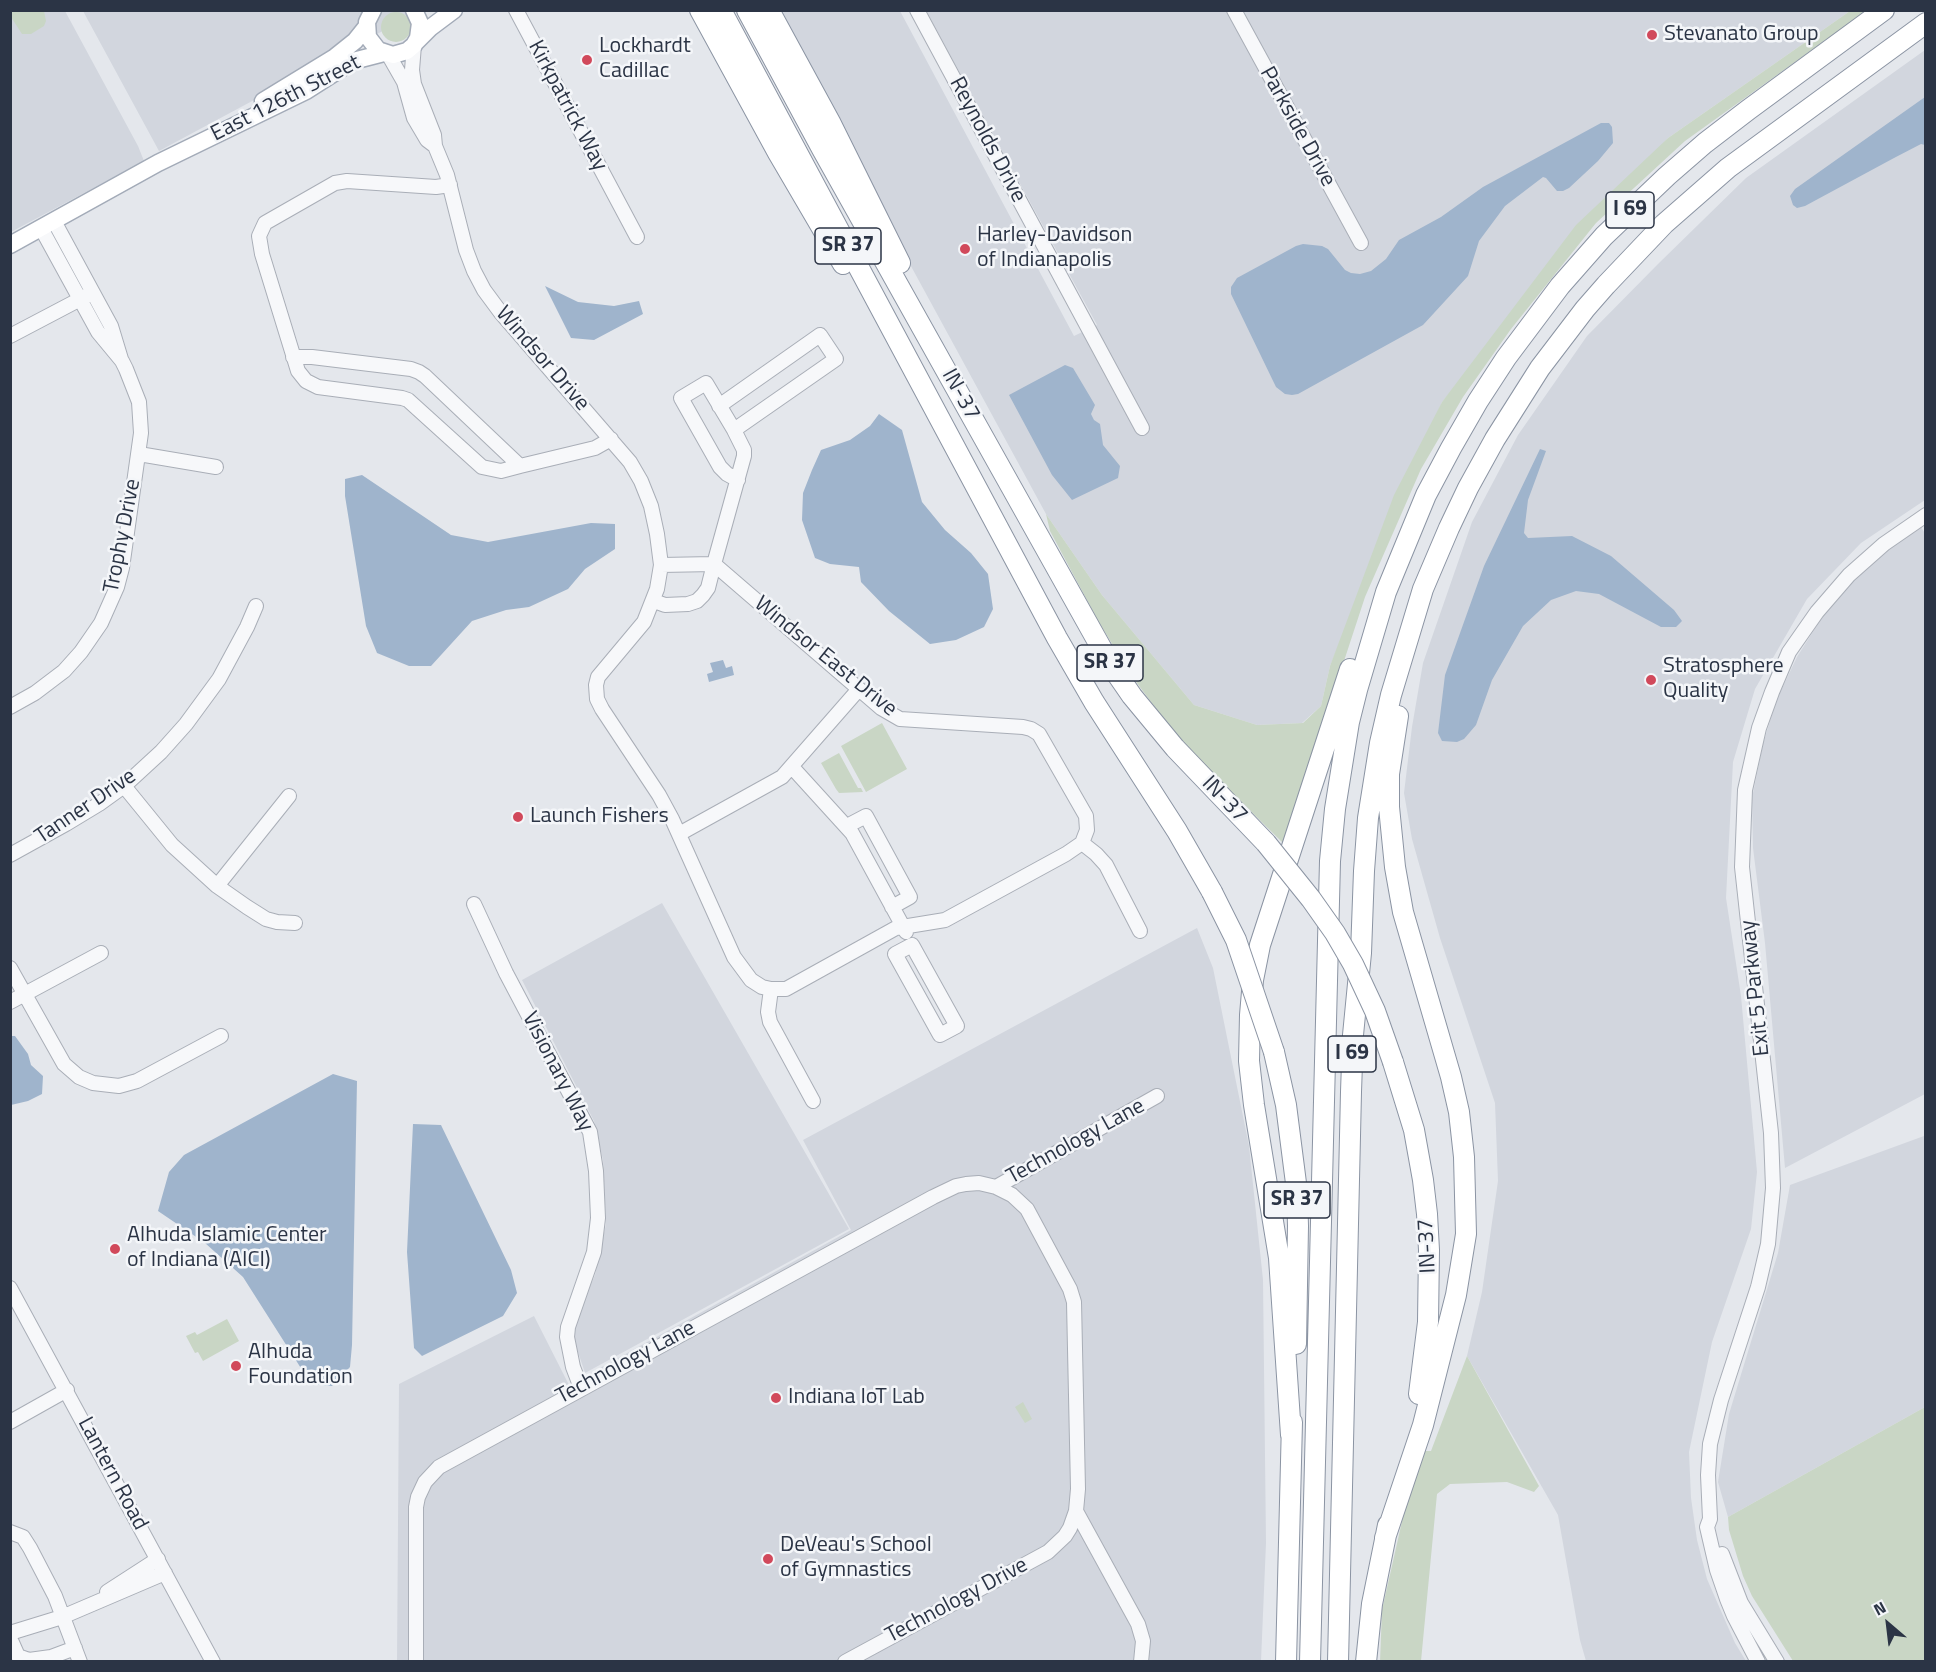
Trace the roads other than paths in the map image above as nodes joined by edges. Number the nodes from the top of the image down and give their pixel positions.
1 (414, 10) edge
2 (454, 10) edge
3 (516, 10) edge
4 (700, 10) edge
5 (722, 10) edge
6 (747, 10) edge
7 (769, 10) edge
8 (917, 10) edge
9 (1234, 10) edge
10 (1884, 10) edge
11 (368, 17) edge
12 (1926, 23) edge
13 (415, 44) junction
14 (386, 54) junction
15 (435, 146) junction
16 (188, 148) junction
17 (450, 185) junction
18 (48, 225) junction
19 (638, 237) dead end
20 (1361, 243) dead end
21 (10, 245) edge
22 (86, 296) junction
23 (10, 336) edge
24 (293, 357) junction
25 (719, 406) junction
26 (966, 406) junction
27 (1142, 428) dead end
28 (734, 430) junction
29 (610, 439) junction
30 (139, 454) junction
31 (964, 465) junction
32 (520, 466) junction
33 (1479, 466) junction
34 (216, 467) dead end
35 (738, 480) junction
36 (1926, 515) edge
37 (714, 564) junction
38 (661, 565) junction
39 (654, 601) junction
40 (1382, 605) junction
41 (256, 606) dead end
42 (859, 689) junction
43 (11, 706) edge
44 (792, 767) junction
45 (124, 786) junction
46 (289, 796) dead end
47 (847, 826) junction
48 (679, 834) junction
49 (1082, 843) junction
50 (10, 855) edge
51 (217, 886) junction
52 (474, 904) dead end
53 (892, 907) junction
54 (295, 923) dead end
55 (902, 926) junction
56 (1140, 931) dead end
57 (912, 945) junction
58 (101, 953) dead end
59 (10, 968) edge
60 (771, 989) junction
61 (25, 994) junction
62 (10, 1002) edge
63 (221, 1036) dead end
64 (1157, 1096) dead end
65 (813, 1101) dead end
66 (996, 1187) junction
67 (10, 1288) edge
68 (581, 1388) junction
69 (67, 1390) junction
70 (10, 1422) edge
71 (1291, 1435) junction
72 (1076, 1511) junction
73 (1710, 1519) junction
74 (10, 1532) edge
75 (1065, 1536) joint
76 (1385, 1538) junction
77 (158, 1559) junction
78 (165, 1573) junction
79 (90, 1604) junction
80 (62, 1617) junction
81 (10, 1633) edge
82 (10, 1638) edge
83 (78, 1655) edge
84 (213, 1662) edge
85 (416, 1662) edge
86 (845, 1662) edge
87 (1141, 1662) edge
88 (1286, 1662) edge
89 (1310, 1662) edge
90 (1338, 1662) edge
91 (1366, 1662) edge
92 (1758, 1662) edge
93 (1777, 1662) edge

1 - 13 main road
2 - 13 main road
3 - 19 street, Kirkpatrick Way
4 - 31 highway
5 - 31 highway, IN-37 / SR 37
6 - 26 highway, IN-37 / SR 37
7 - 26 highway
8 - 27 street, Reynolds Drive
9 - 20 street, Parkside Drive
10 - 40 highway, I 69
11 - 14 main road
11 - 16 main road, East 126th Street
12 - 33 highway, I 69
13 - 14 main road, East 126th Street
13 - 15 street, Windsor Drive
14 - 15 street, Windsor Drive
14 - 16 main road, East 126th Street
15 - 17 street, Windsor Drive
16 - 18 main road, East 126th Street
17 - 24 street
17 - 29 street, Windsor Drive
18 - 21 main road, East 126th Street
18 - 22 street, Trophy Drive
22 - 23 street
22 - 30 street, Trophy Drive
24 - 32 street
24 - 32 street
25 - 28 street
25 - 28 street
25 - 35 street
26 - 76 highway, IN-37 / SR 37, bridge
28 - 35 street
29 - 32 street
29 - 38 street, Windsor Drive
30 - 34 street
30 - 43 street, Trophy Drive
31 - 71 highway, IN-37 / SR 37, bridge
33 - 76 highway
33 - 90 highway, I 69
35 - 37 street
36 - 73 street, Exit 5 Parkway
37 - 38 street
37 - 39 street
37 - 42 street, Windsor East Drive
38 - 39 street, Windsor Drive
39 - 48 street, Windsor Drive
40 - 71 highway
40 - 89 highway, I 69
41 - 45 street, Tanner Drive
42 - 44 street
42 - 49 street, Windsor East Drive
44 - 47 street
44 - 48 street
45 - 50 street, Tanner Drive
45 - 51 street
46 - 51 street
47 - 53 street
47 - 53 street
48 - 60 street, Windsor Drive
49 - 55 street
49 - 56 street
51 - 54 street
52 - 68 street, Visionary Way
53 - 55 street
55 - 57 street
55 - 60 street
57 - 57 street
58 - 61 street
59 - 61 street
60 - 65 street
61 - 62 street
61 - 63 street
64 - 66 street, Technology Lane
66 - 68 street, Technology Lane
66 - 72 street, Technology Lane
67 - 69 street, Lantern Road
68 - 85 street, Technology Lane
69 - 70 street
69 - 77 street, Lantern Road
71 - 88 highway, IN-37 / SR 37
72 - 75 street, Technology Lane
72 - 87 street
73 - 92 street, Exit 5 Parkway
73 - 93 street, Exit 5 Parkway
74 - 80 street
75 - 86 street, Technology Drive
76 - 91 highway, IN-37 / SR 37
77 - 78 street, Lantern Road
77 - 79 street
78 - 79 street
78 - 84 street, Lantern Road
79 - 80 street
80 - 81 street
80 - 83 street
82 - 83 street

